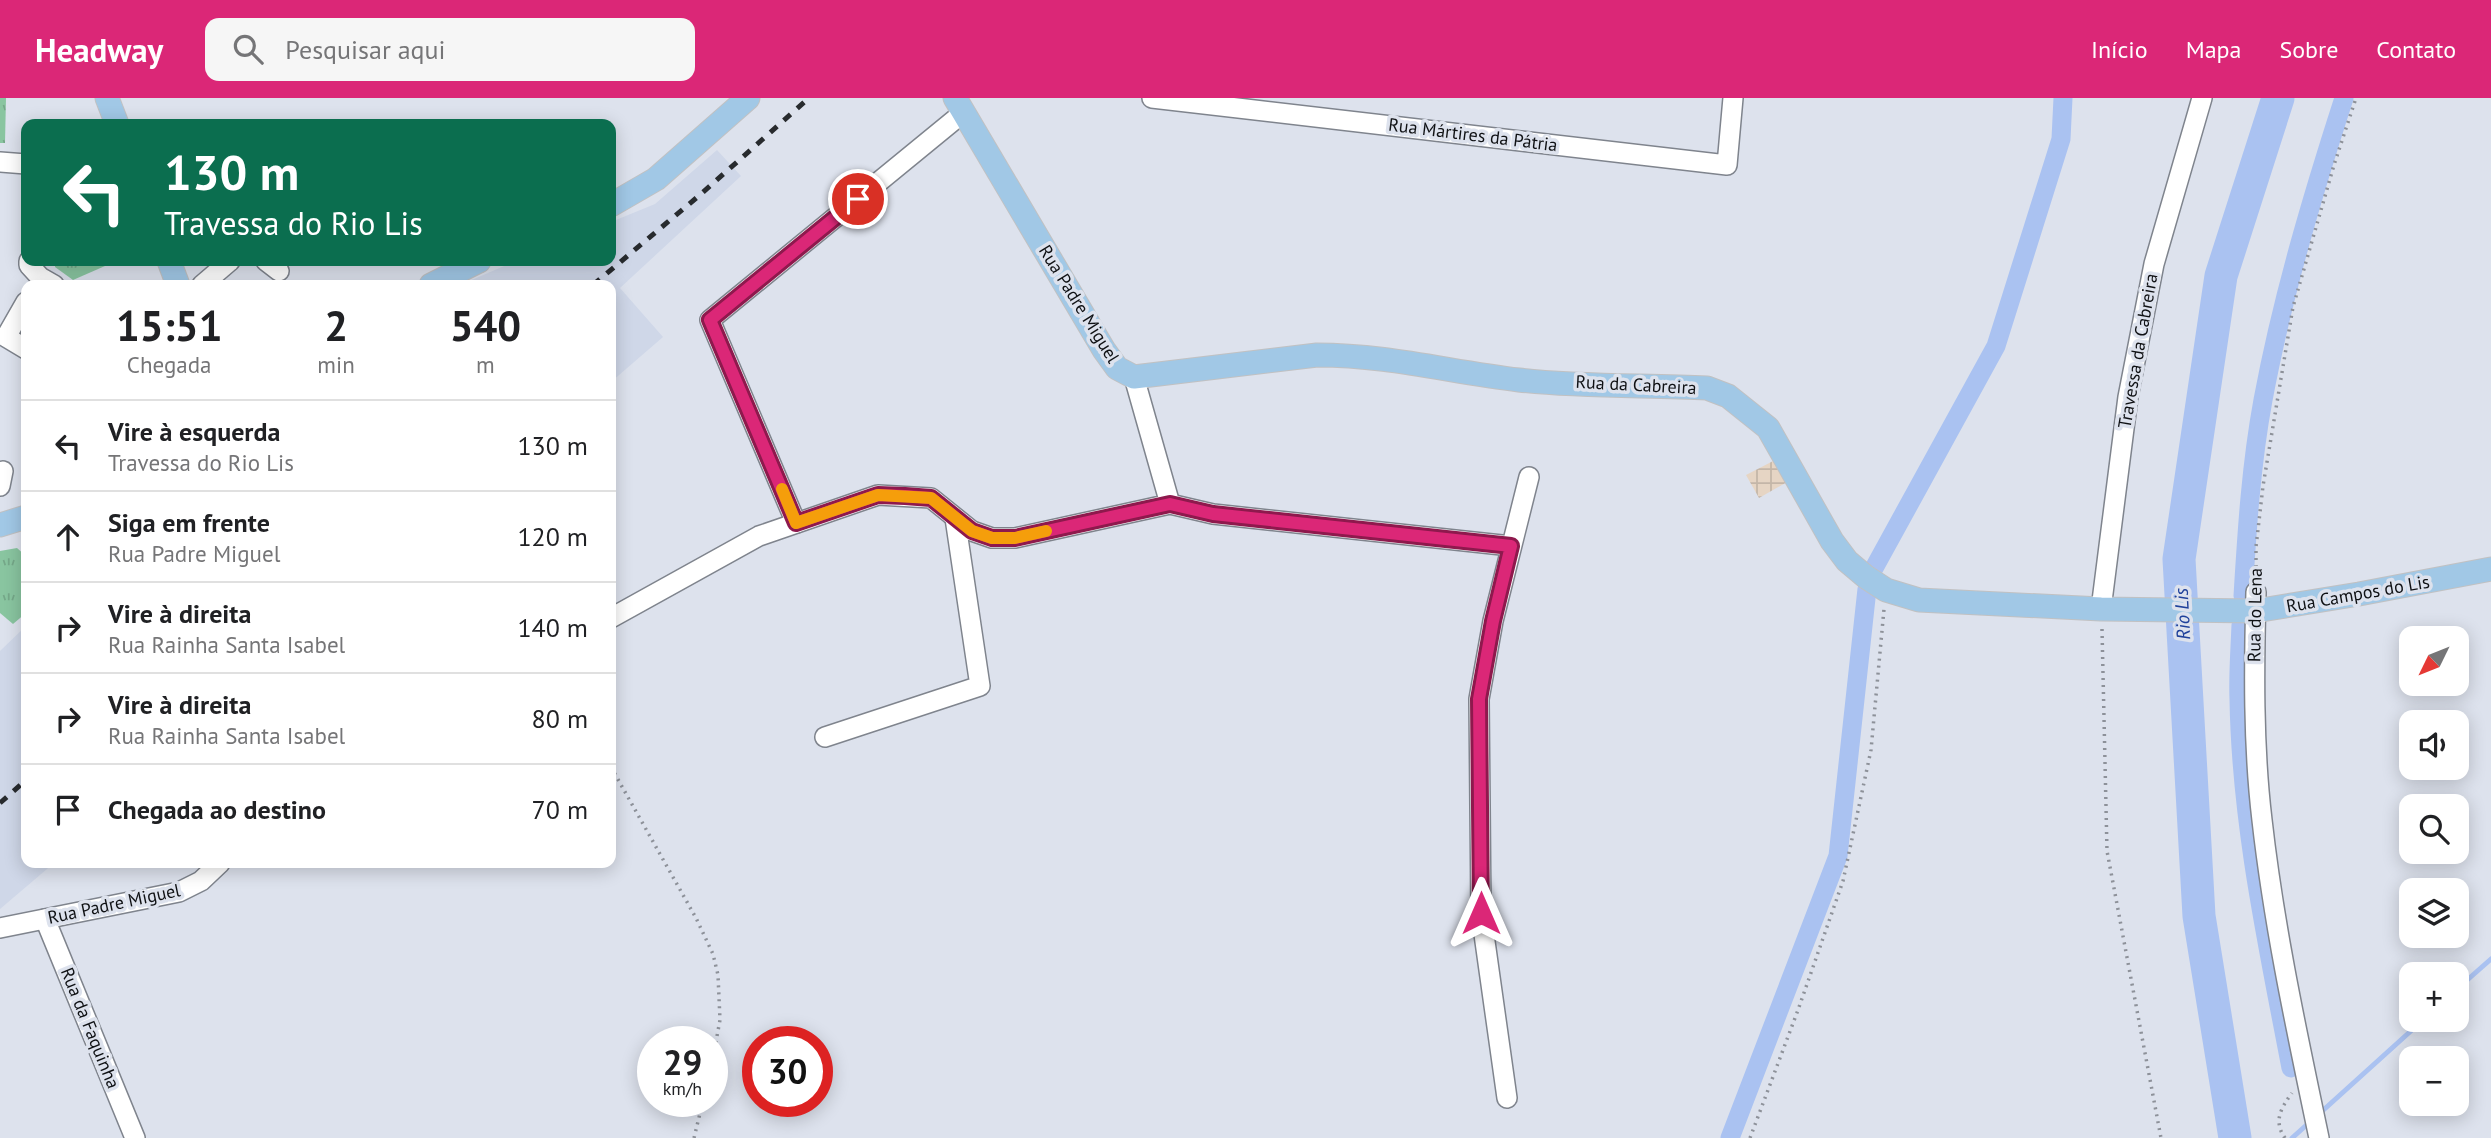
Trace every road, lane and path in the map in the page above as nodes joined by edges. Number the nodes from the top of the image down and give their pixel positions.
1 (107, 98) edge
2 (748, 98) edge
3 (1152, 98) edge
4 (1733, 98) edge
5 (2202, 98) edge
6 (2356, 98) edge
7 (960, 105) edge
8 (1287, 105) edge
9 (115, 119) edge
10 (0, 162) edge
11 (21, 163) edge
12 (616, 202) edge
13 (30, 266) edge
14 (224, 266) edge
15 (469, 266) edge
16 (41, 280) edge
17 (208, 280) edge
18 (441, 280) edge
19 (21, 311) edge
20 (21, 346) edge
21 (1134, 377) junction
22 (1529, 477) dead end
23 (1170, 504) junction
24 (956, 518) junction
25 (21, 519) edge
26 (796, 523) junction
27 (0, 525) edge
28 (1511, 546) junction
29 (2491, 569) edge
30 (1886, 590) junction
31 (2255, 602) junction
32 (2101, 609) junction
33 (2225, 611) joint
34 (616, 615) edge
35 (825, 737) dead end
36 (616, 775) edge
37 (215, 868) edge
38 (45, 919) junction
39 (0, 928) edge
40 (719, 1026) edge
41 (2306, 1073) junction
42 (1507, 1098) dead end
43 (699, 1117) edge
44 (2284, 1136) edge
45 (2319, 1136) edge
46 (135, 1138) edge
47 (694, 1138) edge
48 (1750, 1138) edge
49 (2161, 1138) edge

1 - 9 main road
2 - 12 main road
3 - 8 street, Rua Mártires da Pátria
4 - 8 street, Rua Mártires da Pátria
5 - 32 street, Travessa da Cabreira
6 - 31 path, Rua do Lena
7 - 21 main road, Rua Padre Miguel
7 - 26 street
10 - 11 street
13 - 16 street
14 - 17 street
15 - 18 main road
19 - 20 street
21 - 23 street, Rua Padre Miguel
21 - 30 main road, Rua da Cabreira
22 - 28 street
23 - 24 street
23 - 28 street
24 - 26 street
24 - 35 street
25 - 27 main road
26 - 34 street
28 - 42 street
29 - 31 main road, Rua Campos do Lis
30 - 32 main road, Rua da Cabreira
30 - 48 path
31 - 33 main road, Rua Campos do Lis
31 - 41 street, Rua do Lena
32 - 33 main road, Rua da Cabreira
32 - 49 path
36 - 40 path
37 - 38 street, Rua Padre Miguel
38 - 39 street, Rua Padre Miguel
38 - 46 street, Rua da Faquinha
41 - 44 path
41 - 45 street, Rua do Lena
43 - 47 path

